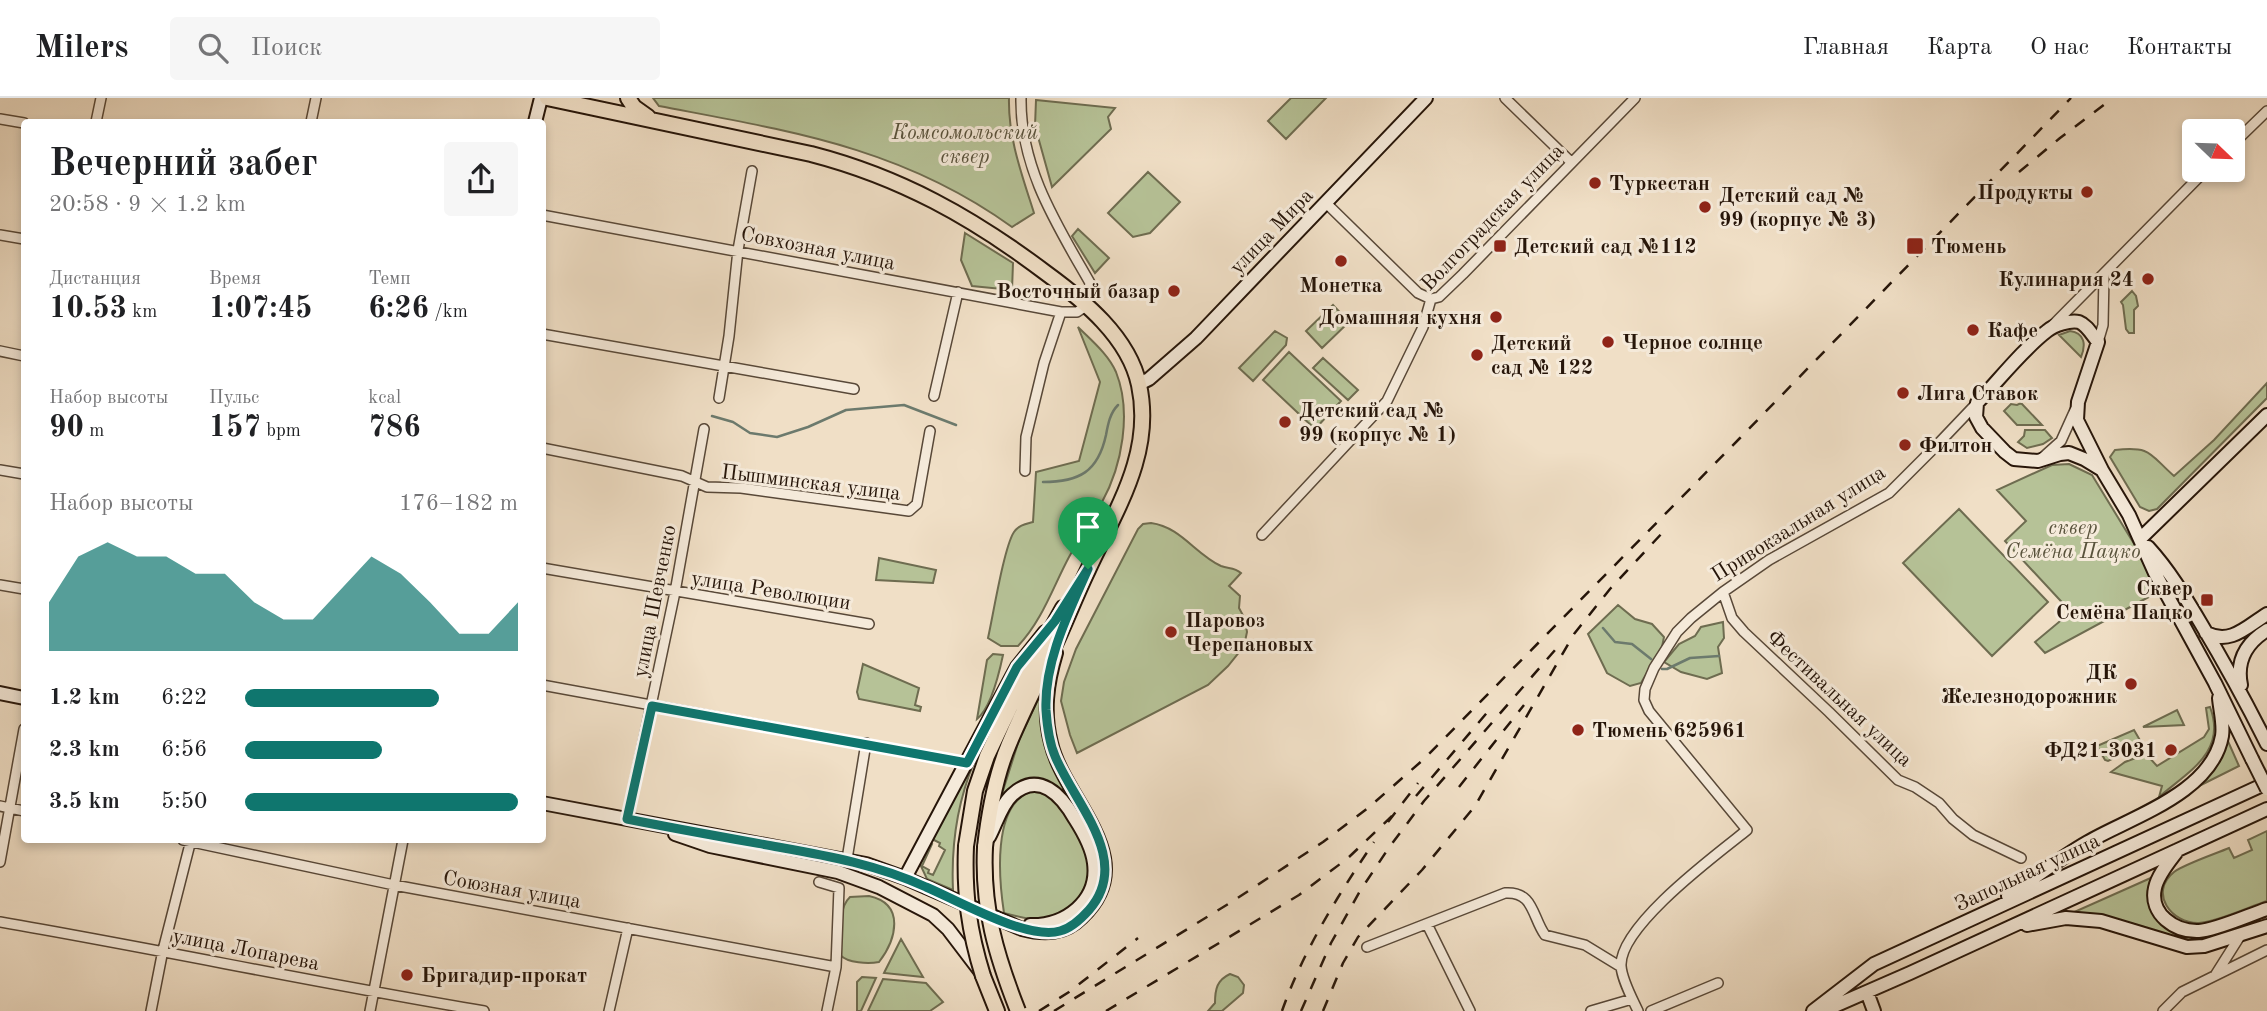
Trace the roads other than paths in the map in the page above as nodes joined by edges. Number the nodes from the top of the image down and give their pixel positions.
1 (101, 98) edge
2 (316, 98) edge
3 (541, 98) edge
4 (547, 98) edge
5 (628, 98) edge
6 (1021, 98) edge
7 (1426, 98) edge
8 (1506, 98) edge
9 (1635, 98) edge
10 (587, 102) edge
11 (2267, 111) edge
12 (0, 119) edge
13 (97, 119) edge
14 (312, 119) edge
15 (536, 119) edge
16 (659, 121) junction
17 (21, 122) edge
18 (2245, 132) edge
19 (1571, 162) junction
20 (752, 171) dead end
21 (2194, 182) edge
22 (1325, 202) junction
23 (546, 216) edge
24 (0, 235) edge
25 (21, 238) edge
26 (738, 250) junction
27 (2104, 275) junction
28 (958, 292) junction
29 (1431, 299) junction
30 (1086, 306) junction
31 (1061, 312) junction
32 (2049, 329) junction
33 (546, 335) edge
34 (2098, 342) junction
35 (0, 351) edge
36 (21, 355) edge
37 (724, 365) junction
38 (1139, 384) junction
39 (854, 389) dead end
40 (934, 396) dead end
41 (719, 398) dead end
42 (2078, 402) junction
43 (1977, 403) junction
44 (2267, 415) edge
45 (704, 429) dead end
46 (930, 431) dead end
47 (546, 449) edge
48 (2038, 461) junction
49 (0, 470) edge
50 (2102, 470) junction
51 (1025, 471) dead end
52 (21, 474) edge
53 (693, 481) junction
54 (1262, 535) dead end
55 (2141, 538) junction
56 (546, 569) edge
57 (0, 585) edge
58 (21, 588) edge
59 (675, 592) junction
60 (1723, 592) junction
61 (2267, 614) edge
62 (869, 624) dead end
63 (1058, 625) junction
64 (2267, 630) edge
65 (2206, 633) junction
66 (546, 686) edge
67 (2218, 691) junction
68 (0, 693) edge
69 (21, 697) edge
70 (2245, 699) junction
71 (652, 706) junction
72 (21, 741) edge
73 (866, 743) junction
74 (2267, 744) edge
75 (967, 763) junction
76 (2267, 783) edge
77 (2267, 789) edge
78 (546, 804) edge
79 (5, 807) edge
80 (2267, 809) edge
81 (627, 819) junction
82 (645, 822) junction
83 (188, 843) edge
84 (197, 843) edge
85 (402, 843) edge
86 (985, 847) junction
87 (2180, 847) junction
88 (2021, 858) dead end
89 (847, 859) junction
90 (0, 862) edge
91 (905, 877) junction
92 (819, 882) dead end
93 (394, 885) junction
94 (2267, 909) edge
95 (1977, 916) junction
96 (0, 922) edge
97 (1010, 923) junction
98 (1427, 924) junction
99 (2267, 926) edge
100 (628, 928) junction
101 (1989, 936) junction
102 (2241, 936) junction
103 (1367, 947) dead end
104 (163, 950) junction
105 (2267, 950) edge
106 (836, 967) junction
107 (1621, 967) junction
108 (2216, 975) junction
109 (983, 976) junction
110 (1718, 983) dead end
111 (374, 992) junction
112 (1867, 992) junction
113 (1632, 999) junction
114 (151, 1011) edge
115 (370, 1011) edge
116 (484, 1011) edge
117 (608, 1011) edge
118 (827, 1011) edge
119 (997, 1011) edge
120 (1017, 1011) edge
121 (1470, 1011) edge
122 (1591, 1011) edge
123 (1638, 1011) edge
124 (1651, 1011) edge
125 (1813, 1011) edge
126 (1823, 1011) edge
127 (1874, 1011) edge
128 (2163, 1011) edge

1 - 13 street
2 - 14 street
3 - 15 street
4 - 10 main road
5 - 16 main road
6 - 30 street
7 - 22 street, улица Мира
8 - 19 street
9 - 19 street, Волгоградская улица
10 - 16 main road
11 - 18 street
12 - 17 street
16 - 30 main road
19 - 29 street, Волгоградская улица
20 - 26 street
21 - 27 street
22 - 29 street
22 - 38 street, улица Мира
23 - 26 street, Совхозная улица
24 - 25 street
26 - 28 street, Совхозная улица
26 - 37 street
27 - 32 street
27 - 34 street
28 - 31 street, Совхозная улица
28 - 40 street
29 - 54 street, Волгоградская улица
30 - 31 street, Совхозная улица
30 - 38 main road
31 - 51 street
32 - 34 street
32 - 43 street
33 - 37 street
34 - 42 street
35 - 36 street
37 - 39 street
37 - 41 street
38 - 63 main road
42 - 48 street
42 - 50 street
43 - 48 street
43 - 60 street, Привокзальная улица
44 - 55 street
45 - 53 street, улица Шевченко
46 - 53 street, Пышминская улица
47 - 53 street, Пышминская улица
48 - 50 street
49 - 52 street
50 - 55 street
53 - 59 street, улица Шевченко
55 - 65 street
55 - 67 street
56 - 59 street, улица Революции
57 - 58 street
59 - 62 street, улица Революции
59 - 71 street, улица Шевченко
60 - 88 street, Фестивальная улица
60 - 107 street, Привокзальная улица
61 - 65 street
63 - 75 street
63 - 86 main road
63 - 97 street
63 - 109 main road, bridge
64 - 70 street
65 - 70 street
66 - 71 street
67 - 77 street, bridge
67 - 95 street
68 - 69 street
70 - 74 street
71 - 73 street
71 - 81 street, улица Шевченко
72 - 79 street
73 - 75 street
73 - 89 street
75 - 91 street
76 - 95 street, Запольная улица
78 - 81 street
79 - 90 street
80 - 87 street, Запольная улица
81 - 82 street
82 - 89 street
82 - 109 street
83 - 104 street
84 - 93 street, Союзная улица
85 - 93 street
86 - 97 street
86 - 120 main road, bridge
87 - 94 street
87 - 101 street, Запольная улица
89 - 91 street
91 - 97 street
92 - 106 street
93 - 100 street, Союзная улица
93 - 111 street
95 - 125 street, Запольная улица
96 - 104 street, улица Лопарева
98 - 103 street
98 - 107 street
98 - 121 street
99 - 102 street
100 - 106 street, Союзная улица
100 - 117 street
101 - 102 street
101 - 112 street, Запольная улица
102 - 108 street
104 - 111 street, улица Лопарева
104 - 114 street
105 - 108 street
106 - 118 street
107 - 113 street
108 - 128 street
109 - 119 main road
110 - 124 street
111 - 115 street
111 - 116 street, улица Лопарева
112 - 126 street, Запольная улица
112 - 127 street
113 - 122 street
113 - 123 street

